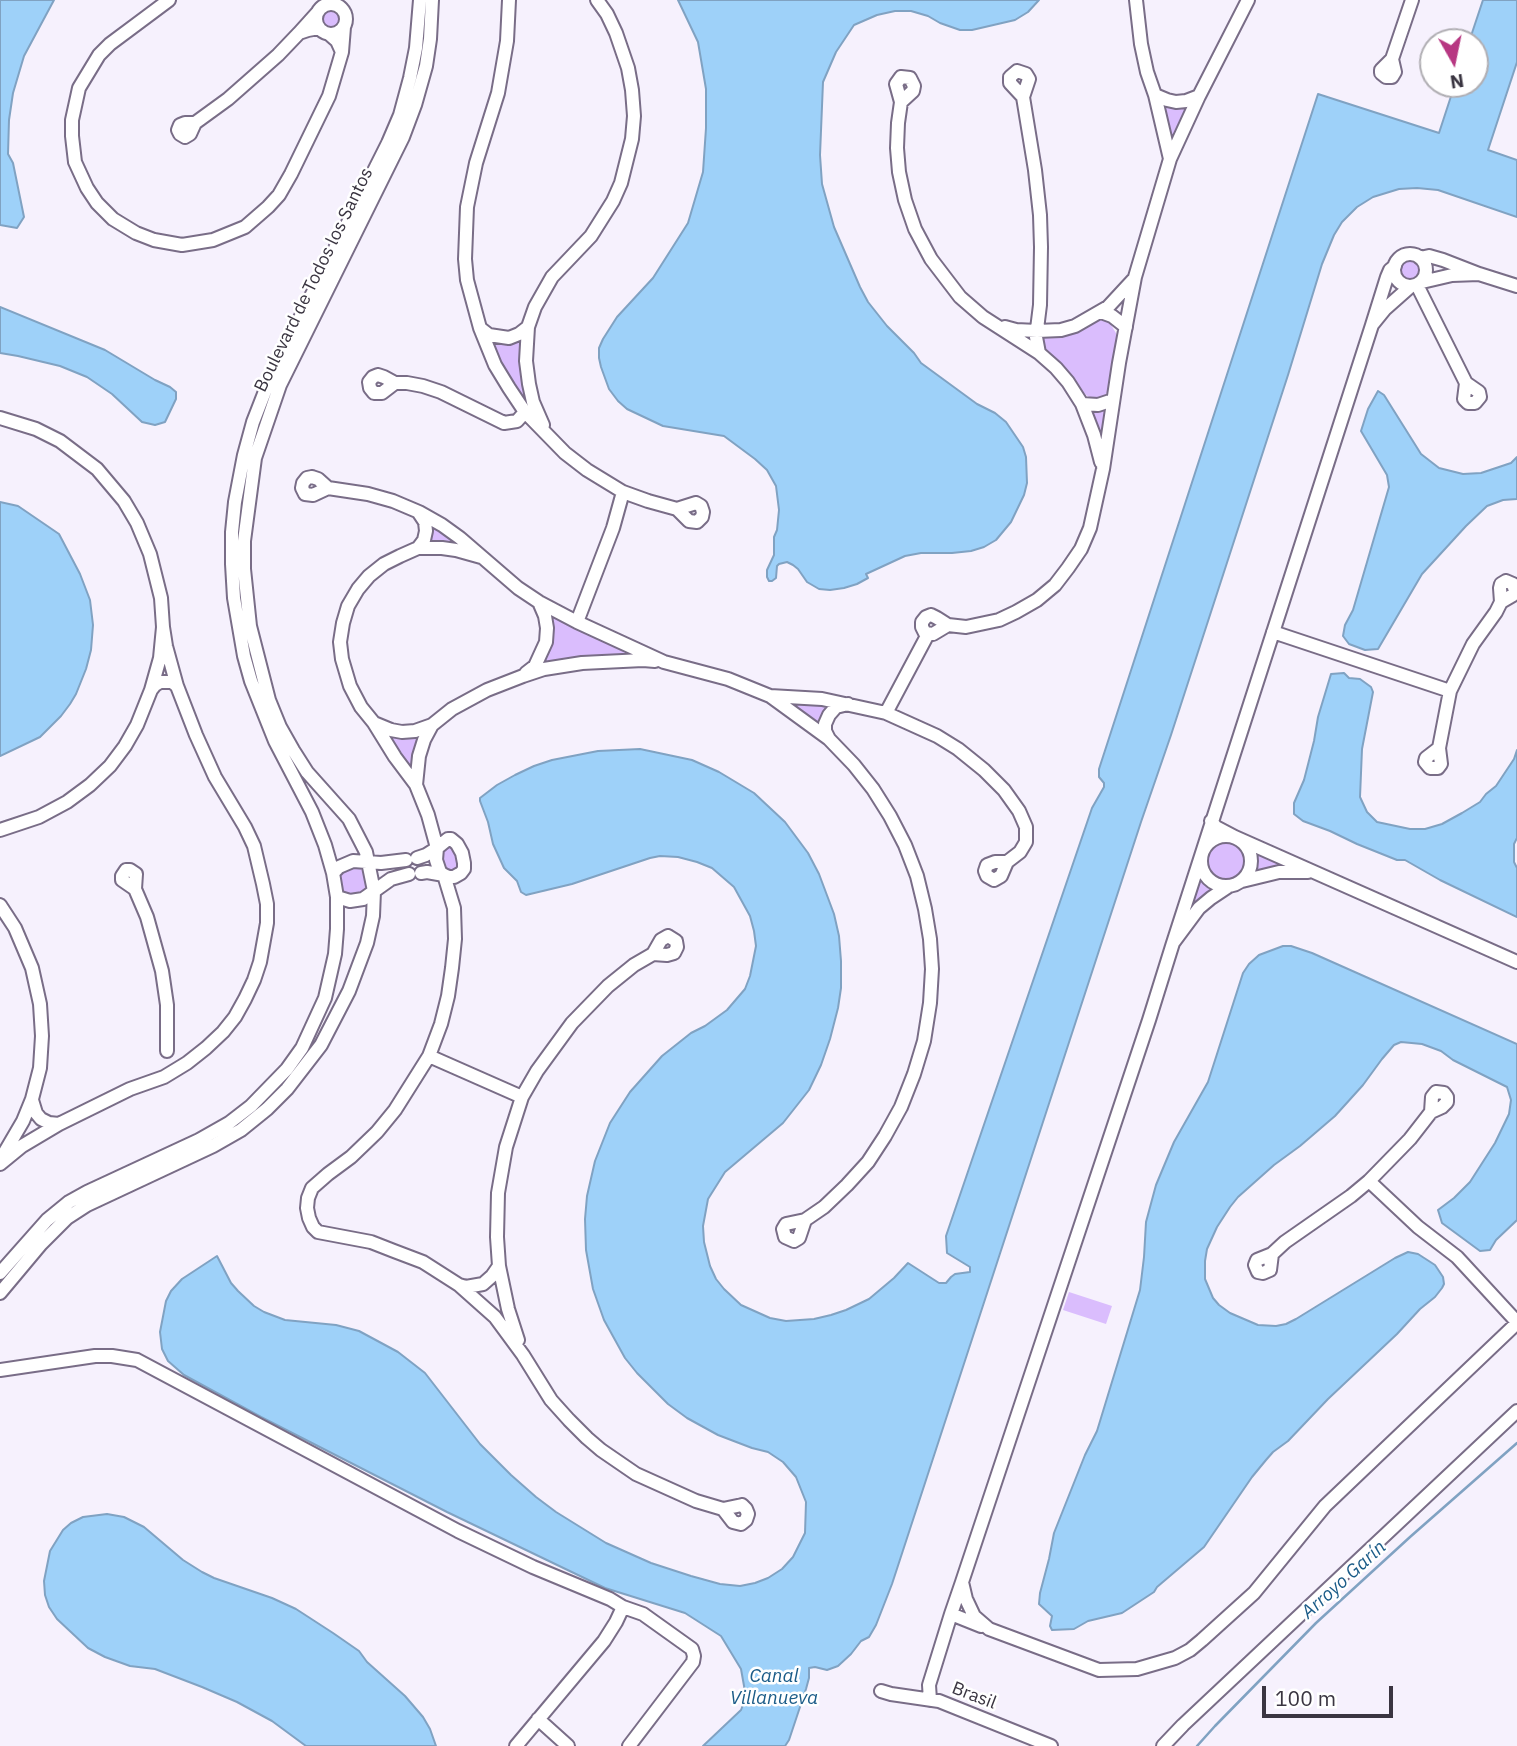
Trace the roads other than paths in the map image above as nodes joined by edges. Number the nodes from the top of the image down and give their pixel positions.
1 (169, 0) edge
2 (347, 0) edge
3 (420, 0) edge
4 (432, 0) edge
5 (509, 0) edge
6 (597, 0) edge
7 (1136, 0) edge
8 (1248, 0) edge
9 (1412, 0) edge
10 (322, 7) edge
11 (345, 22) junction
12 (324, 31) junction
13 (299, 33) junction
14 (342, 52) junction
15 (1392, 60) dead end
16 (1155, 94) junction
17 (1199, 96) junction
18 (1023, 97) dead end
19 (901, 102) dead end
20 (195, 123) dead end
21 (1170, 159) junction
22 (1420, 258) junction
23 (1395, 267) junction
24 (1479, 274) junction
25 (1135, 277) junction
26 (1417, 284) junction
27 (1517, 286) edge
28 (1101, 312) junction
29 (994, 324) junction
30 (1372, 326) junction
31 (528, 327) junction
32 (1126, 327) junction
33 (480, 328) junction
34 (1037, 331) junction
35 (1039, 353) junction
36 (395, 383) dead end
37 (1466, 383) dead end
38 (1113, 400) junction
39 (1082, 404) junction
40 (525, 412) junction
41 (0, 418) edge
42 (546, 432) junction
43 (1103, 469) junction
44 (328, 488) dead end
45 (622, 492) junction
46 (677, 509) dead end
47 (419, 513) junction
48 (418, 548) junction
49 (481, 557) junction
50 (539, 602) junction
51 (1501, 602) dead end
52 (576, 622) junction
53 (948, 625) junction
54 (163, 627) junction
55 (1273, 632) junction
56 (928, 634) junction
57 (664, 662) junction
58 (523, 676) junction
59 (177, 686) junction
60 (151, 691) junction
61 (1450, 691) junction
62 (770, 696) junction
63 (848, 704) junction
64 (886, 713) junction
65 (374, 723) junction
66 (432, 725) junction
67 (829, 739) junction
68 (1439, 748) dead end
69 (416, 785) junction
70 (428, 815) junction
71 (1212, 821) junction
72 (0, 830) edge
73 (1235, 837) junction
74 (455, 841) junction
75 (437, 848) junction
76 (1202, 852) junction
77 (405, 860) junction
78 (1007, 862) dead end
79 (369, 863) junction
80 (464, 869) junction
81 (333, 873) junction
82 (409, 875) junction
83 (444, 875) junction
84 (1325, 877) junction
85 (1236, 883) junction
86 (135, 889) dead end
87 (374, 891) junction
88 (337, 897) junction
89 (0, 905) edge
90 (454, 908) junction
91 (1173, 943) junction
92 (653, 954) dead end
93 (1517, 962) edge
94 (167, 1051) junction
95 (429, 1056) junction
96 (187, 1063) junction
97 (164, 1077) junction
98 (522, 1097) junction
99 (32, 1099) junction
100 (1432, 1112) dead end
101 (23, 1121) junction
102 (58, 1124) junction
103 (38, 1136) junction
104 (0, 1162) edge
105 (1369, 1181) junction
106 (805, 1220) dead end
107 (1272, 1254) dead end
108 (499, 1266) junction
109 (0, 1273) edge
110 (459, 1285) junction
111 (0, 1293) edge
112 (1517, 1322) edge
113 (523, 1355) junction
114 (0, 1370) edge
115 (1517, 1411) edge
116 (723, 1509) dead end
117 (962, 1582) junction
118 (623, 1607) junction
119 (951, 1614) junction
120 (989, 1629) junction
121 (881, 1691) dead end
122 (930, 1700) junction
123 (538, 1719) junction
124 (516, 1746) edge
125 (568, 1746) edge
126 (629, 1746) edge
127 (1051, 1746) edge
128 (1163, 1746) edge

1 - 14 street
2 - 11 street
3 - 81 street, Boulevard de Todos los Santos
4 - 79 street, Boulevard de Todos los Santos
5 - 33 street
6 - 31 street
7 - 16 street
8 - 17 street
9 - 15 street
10 - 11 street
10 - 12 street
10 - 13 street
11 - 12 street
11 - 14 street
12 - 13 street
12 - 14 street
13 - 20 street
16 - 17 street
16 - 21 street
17 - 21 street
18 - 34 street
19 - 29 street
21 - 25 street
22 - 23 street
22 - 24 street
22 - 26 street
23 - 26 street
23 - 30 street
24 - 26 street
24 - 27 street
25 - 28 street
25 - 32 street
26 - 30 street
26 - 37 street
28 - 32 street
28 - 34 street
29 - 34 street
29 - 35 street
30 - 55 street
31 - 33 street
31 - 42 street
32 - 38 street
33 - 40 street
34 - 35 street
35 - 39 street
36 - 40 street
38 - 39 street
38 - 43 street
39 - 43 street
40 - 42 street
41 - 54 street
42 - 45 street
43 - 53 street
44 - 47 street
45 - 46 street
45 - 52 street
47 - 48 street
47 - 49 street
48 - 49 street
48 - 65 street
49 - 50 street
50 - 52 street
50 - 58 street
51 - 61 street
52 - 57 street
53 - 56 street
53 - 56 street
54 - 59 street
54 - 60 street
55 - 61 street
55 - 71 street
56 - 64 street
57 - 58 street
57 - 62 street
58 - 66 street
59 - 60 street
59 - 96 street
60 - 72 street
61 - 68 street
62 - 63 street
62 - 67 street
63 - 64 street
63 - 67 street
64 - 78 street
65 - 66 street
65 - 69 street
66 - 69 street
67 - 106 street
69 - 70 street
70 - 74 street
70 - 75 street
71 - 73 street
71 - 76 street
73 - 76 street
73 - 84 street
73 - 85 street
74 - 75 street
74 - 80 street
75 - 77 street
75 - 83 street
76 - 85 street
76 - 91 street
77 - 79 street
77 - 82 street
79 - 81 street
79 - 87 street, Boulevard de Todos los Santos
80 - 83 street
80 - 90 street
81 - 88 street, Boulevard de Todos los Santos
82 - 83 street
82 - 87 street
83 - 90 street
84 - 85 street
84 - 93 street
85 - 91 street
86 - 94 street
87 - 88 street
87 - 111 street, Boulevard de Todos los Santos
88 - 109 street, Boulevard de Todos los Santos
89 - 99 street
90 - 95 street
91 - 117 street
92 - 98 street
94 - 96 street
94 - 97 street
95 - 98 street
95 - 110 street
96 - 97 street
97 - 102 street
98 - 108 street
99 - 101 street
99 - 102 street
100 - 105 street
101 - 103 street
101 - 104 street
102 - 103 street
103 - 104 street
105 - 107 street
105 - 112 street
108 - 110 street
108 - 113 street
110 - 113 street
112 - 120 street
113 - 116 street
114 - 118 street
115 - 128 street
117 - 119 street
117 - 120 street
118 - 123 street
118 - 126 street
119 - 120 street
119 - 122 street
121 - 122 street, Brasil
122 - 127 street, Brasil
123 - 124 street
123 - 125 street

